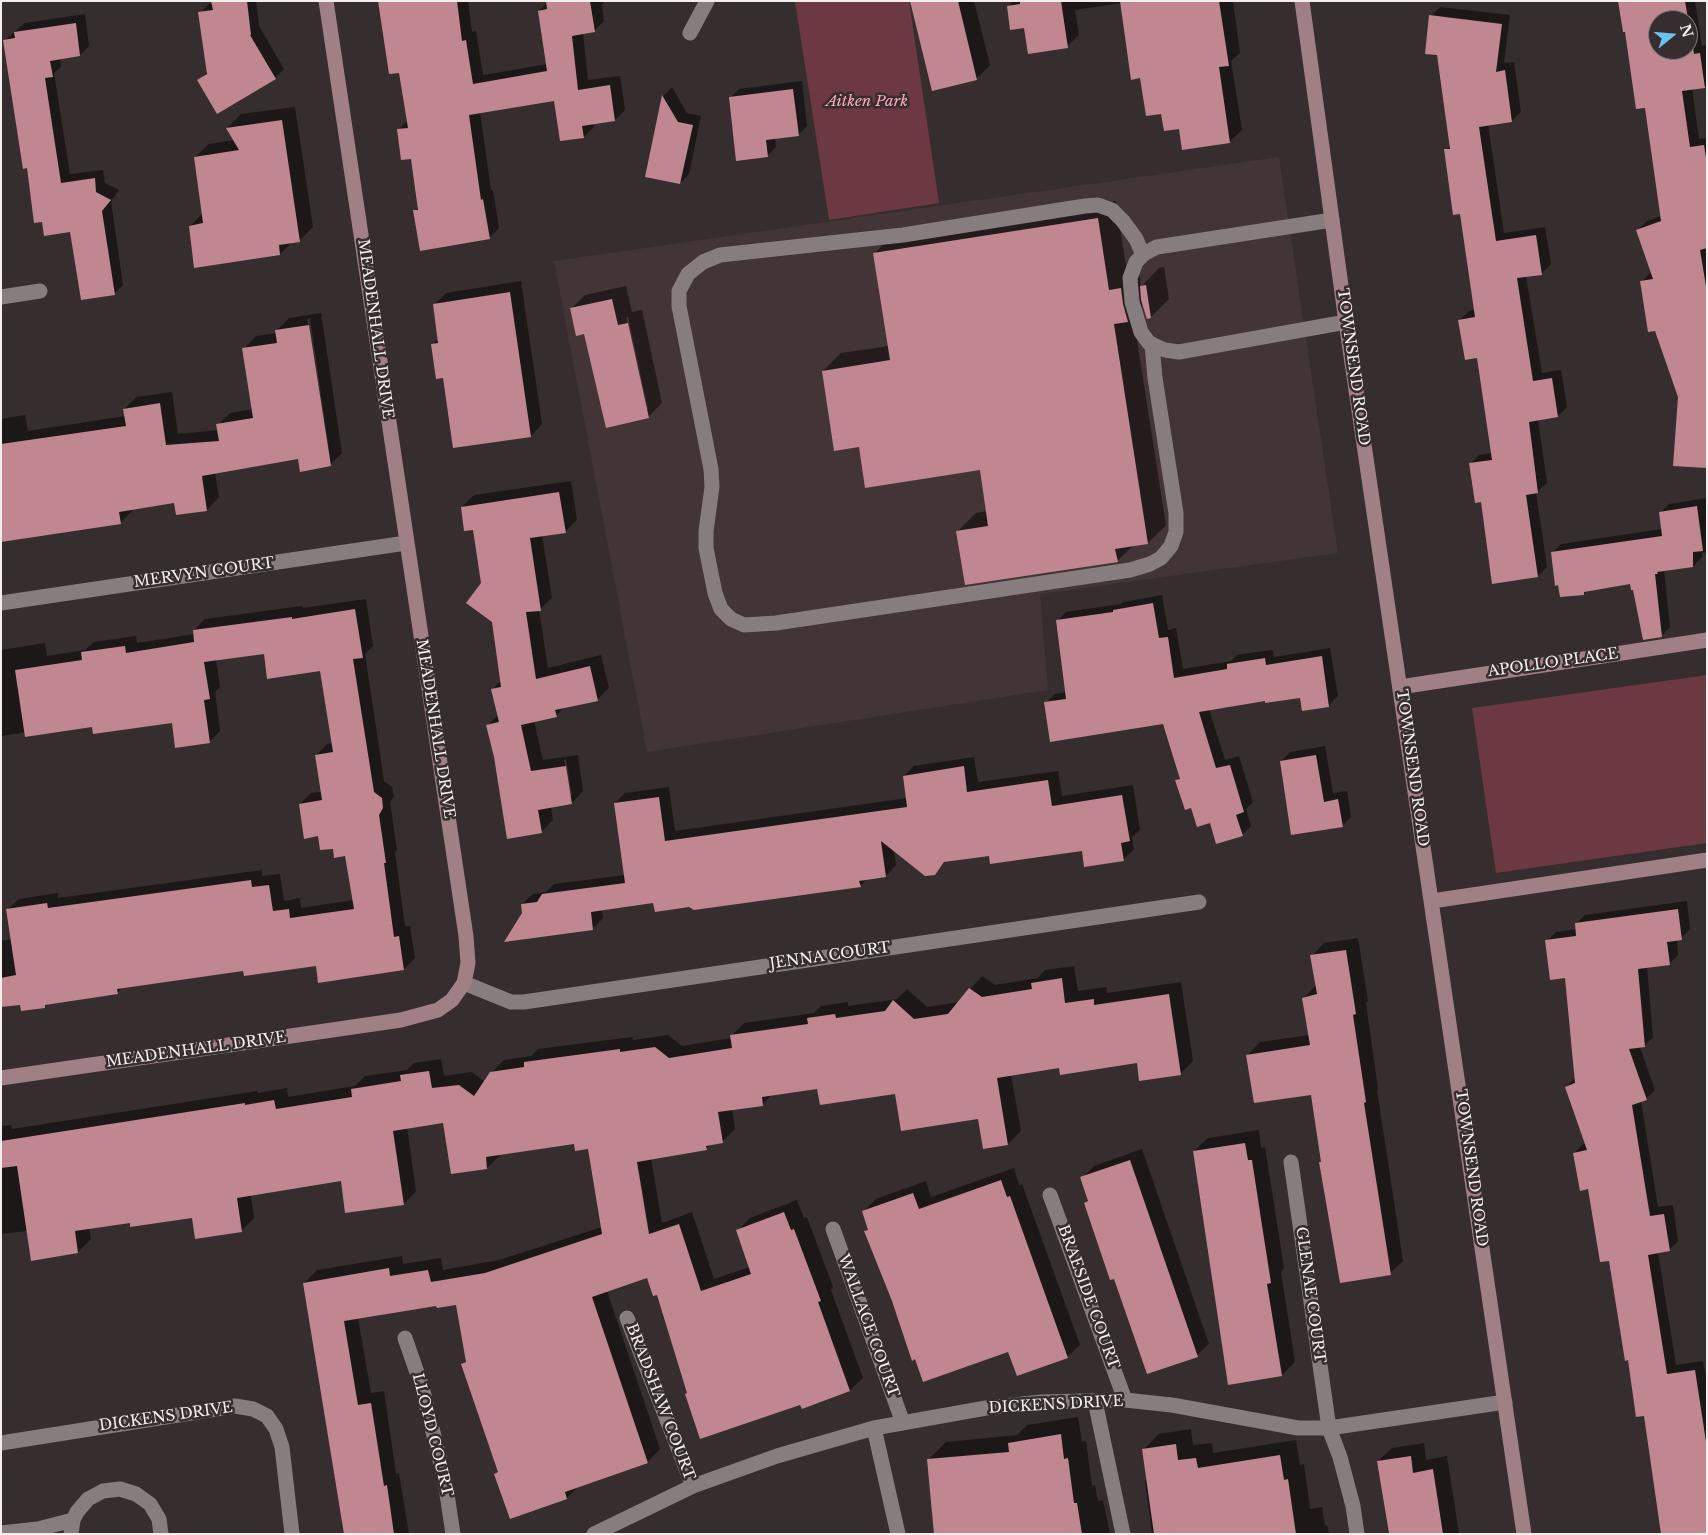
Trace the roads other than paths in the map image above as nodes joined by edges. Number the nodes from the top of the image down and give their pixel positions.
1 (326, 1) edge
2 (707, 1) edge
3 (1302, 1) edge
4 (690, 33) dead end
5 (1332, 220) junction
6 (1143, 255) junction
7 (40, 291) dead end
8 (1, 298) edge
9 (1346, 322) junction
10 (1152, 344) junction
11 (406, 543) junction
12 (1, 603) edge
13 (1707, 640) edge
14 (1400, 687) junction
15 (1707, 860) edge
16 (1432, 901) junction
17 (1199, 902) dead end
18 (464, 983) junction
19 (1, 1078) edge
20 (1291, 1162) dead end
21 (1050, 1195) dead end
22 (833, 1229) dead end
23 (627, 1318) dead end
24 (405, 1338) dead end
25 (1095, 1400) junction
26 (1125, 1400) junction
27 (1505, 1402) junction
28 (903, 1422) junction
29 (874, 1428) junction
30 (1329, 1428) junction
31 (1, 1443) edge
32 (693, 1486) junction
33 (72, 1527) edge
34 (1, 1533) edge
35 (162, 1534) edge
36 (292, 1534) edge
37 (453, 1534) edge
38 (594, 1534) edge
39 (898, 1534) edge
40 (1123, 1534) edge
41 (1357, 1534) edge
42 (1524, 1534) edge

1 - 11 street, MEADENHALL DRIVE
2 - 4 street
3 - 5 street, TOWNSEND ROAD
5 - 6 street
5 - 9 street, TOWNSEND ROAD
6 - 10 street
6 - 10 street
7 - 8 street
9 - 10 street
9 - 14 street, TOWNSEND ROAD
11 - 12 street, MERVYN COURT
11 - 18 street, MEADENHALL DRIVE
13 - 14 street, APOLLO PLACE
14 - 16 street, TOWNSEND ROAD
15 - 16 street
16 - 27 street, TOWNSEND ROAD
17 - 18 street, JENNA COURT
18 - 19 street, MEADENHALL DRIVE
20 - 30 street, GLENAE COURT
21 - 26 street, BRAESIDE COURT
22 - 28 street, WALLACE COURT
23 - 32 street, BRADSHAW COURT
24 - 37 street, LLOYD COURT
25 - 26 street, DICKENS DRIVE
25 - 28 street, DICKENS DRIVE
25 - 40 street
26 - 30 street, DICKENS DRIVE
27 - 30 street, DICKENS DRIVE
27 - 42 street, TOWNSEND ROAD
28 - 29 street, DICKENS DRIVE
29 - 32 street, DICKENS DRIVE
29 - 39 street
30 - 41 street, GLENAE COURT
31 - 36 street, DICKENS DRIVE
32 - 38 street, DICKENS DRIVE
33 - 34 street
33 - 35 street

